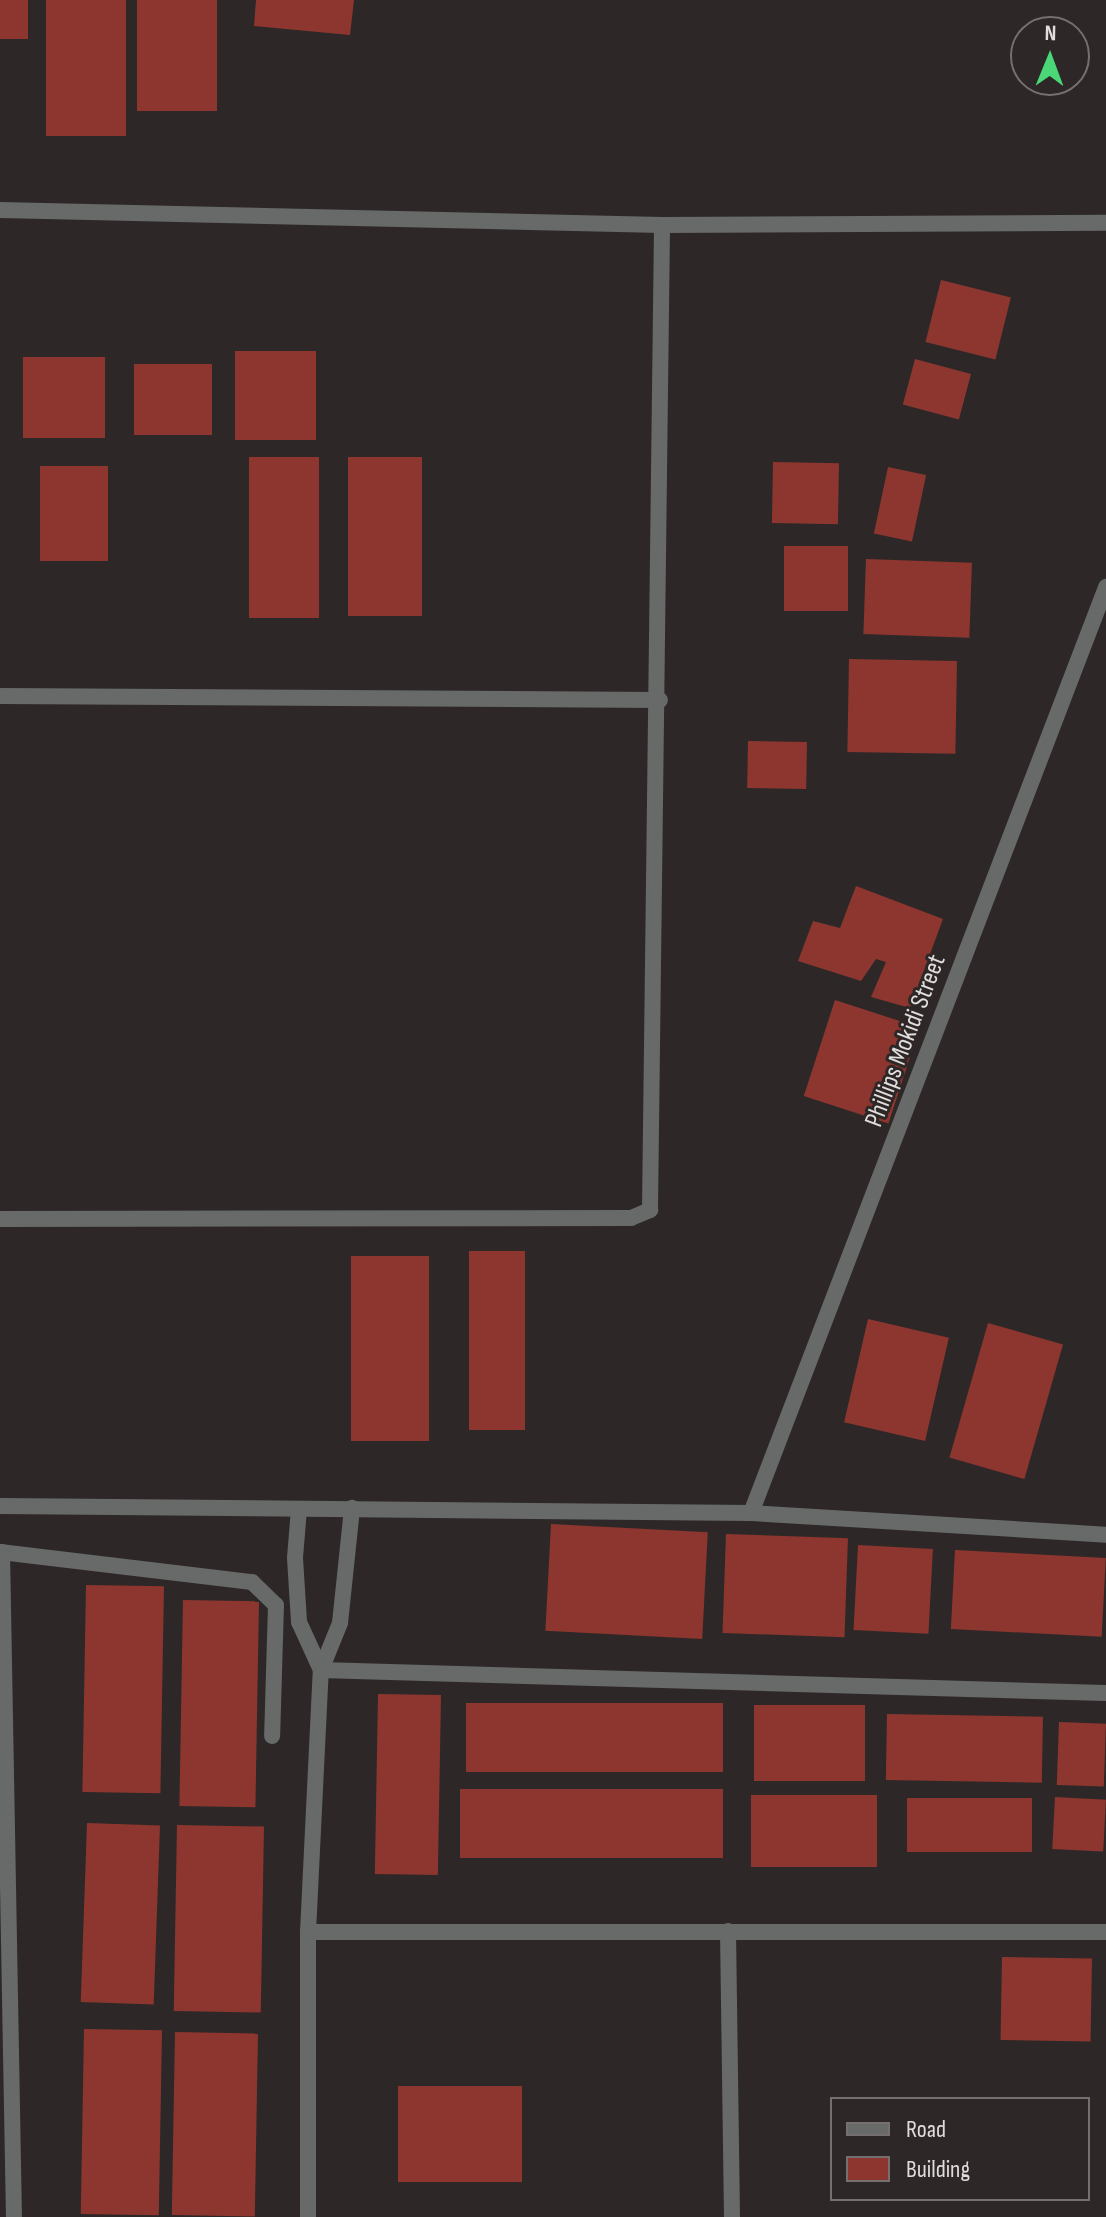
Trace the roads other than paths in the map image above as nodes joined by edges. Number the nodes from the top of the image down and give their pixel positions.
1 (0, 210) edge
2 (1106, 223) edge
3 (662, 225) junction
4 (1106, 587) edge
5 (0, 696) edge
6 (660, 700) junction
7 (0, 1219) edge
8 (0, 1506) edge
9 (352, 1508) junction
10 (299, 1509) junction
11 (751, 1513) junction
12 (1106, 1535) edge
13 (1, 1552) edge
14 (321, 1670) junction
15 (1106, 1693) edge
16 (272, 1736) dead end
17 (728, 1931) junction
18 (308, 1932) junction
19 (1106, 1932) edge
20 (14, 2217) edge
21 (308, 2217) edge
22 (732, 2217) edge

1 - 3 street
2 - 3 street
3 - 6 street
4 - 11 street, Phillips Mokidi Street
5 - 6 street
6 - 7 street
8 - 10 street
9 - 10 street
9 - 11 street
9 - 14 street
10 - 14 street
11 - 12 street
13 - 16 street
13 - 20 street
14 - 15 street
14 - 18 street
17 - 18 street
17 - 19 street
17 - 22 street
18 - 21 street

